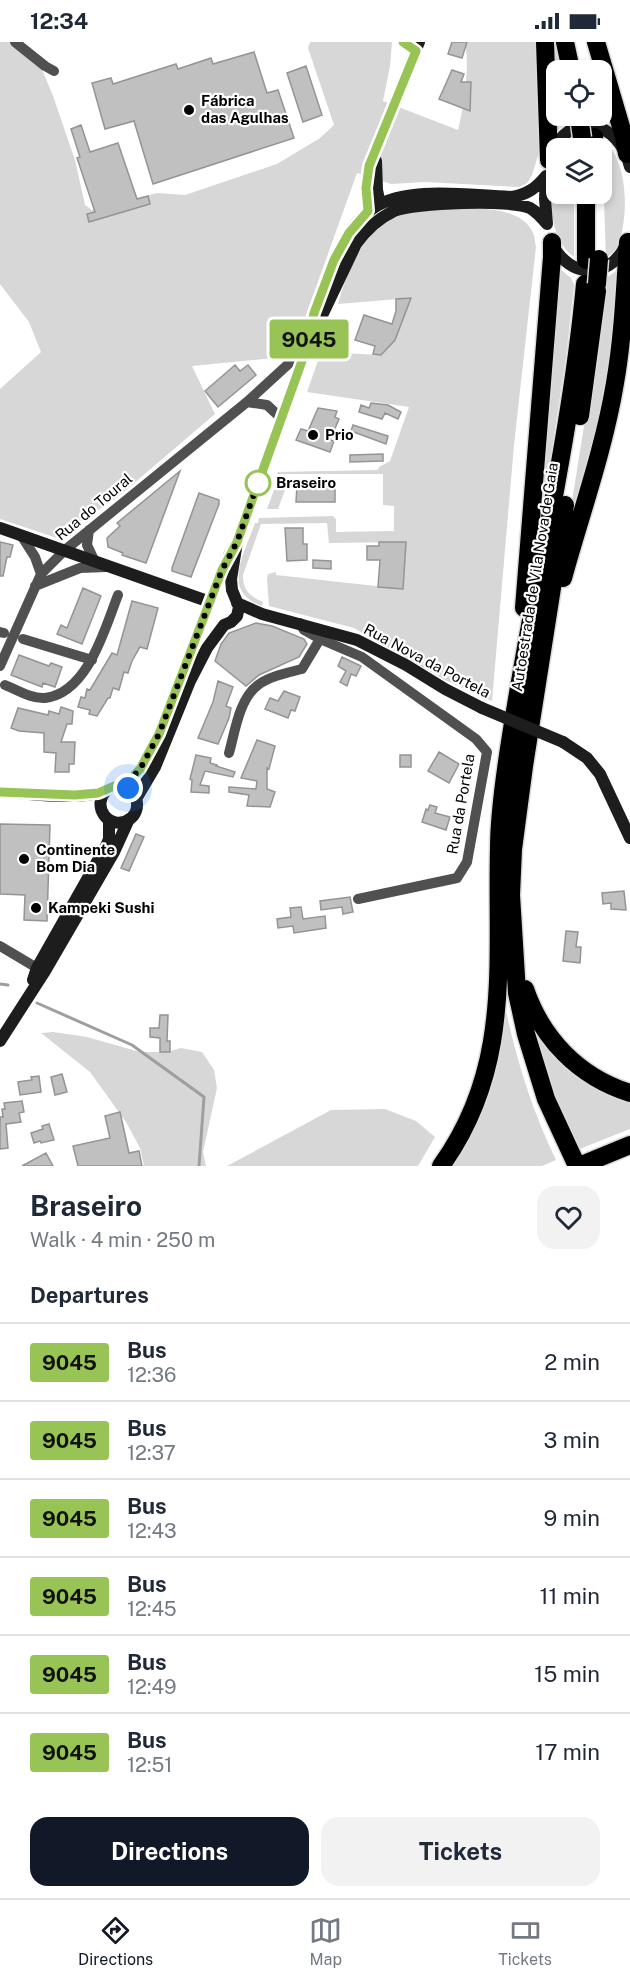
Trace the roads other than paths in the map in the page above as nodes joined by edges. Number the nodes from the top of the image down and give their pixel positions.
1 (15, 42) edge
2 (403, 42) edge
3 (545, 42) edge
4 (565, 42) edge
5 (578, 42) edge
6 (596, 42) edge
7 (417, 46) edge
8 (569, 60) edge
9 (582, 60) edge
10 (54, 70) dead end
11 (547, 138) edge
12 (560, 138) edge
13 (628, 160) edge
14 (546, 171) edge
15 (546, 189) edge
16 (587, 204) edge
17 (597, 204) edge
18 (376, 210) junction
19 (547, 224) junction
20 (629, 239) edge
21 (552, 242) junction
22 (592, 260) junction
23 (591, 284) junction
24 (307, 347) junction
25 (247, 402) junction
26 (281, 418) junction
27 (0, 528) edge
28 (89, 530) junction
29 (21, 535) junction
30 (237, 542) junction
31 (65, 550) junction
32 (95, 562) junction
33 (109, 567) junction
34 (41, 574) junction
35 (35, 586) junction
36 (118, 595) dead end
37 (236, 601) junction
38 (210, 604) junction
39 (262, 614) junction
40 (229, 622) junction
41 (300, 623) junction
42 (23, 639) dead end
43 (320, 639) junction
44 (92, 660) junction
45 (0, 666) edge
46 (538, 666) junction
47 (5, 686) dead end
48 (516, 705) junction
49 (229, 753) dead end
50 (124, 786) junction
51 (109, 788) junction
52 (0, 792) edge
53 (75, 795) junction
54 (136, 799) junction
55 (101, 809) junction
56 (129, 819) junction
57 (109, 820) junction
58 (630, 838) edge
59 (358, 899) dead end
60 (0, 946) edge
61 (500, 954) junction
62 (516, 967) junction
63 (37, 968) junction
64 (25, 1001) junction
65 (0, 1041) edge
66 (630, 1093) edge
67 (553, 1129) junction
68 (630, 1145) edge
69 (441, 1166) edge
70 (566, 1166) edge
71 (578, 1166) edge

1 - 10 street
2 - 7 main road
3 - 11 highway
4 - 8 highway
5 - 9 highway
6 - 13 highway
7 - 18 main road
12 - 13 main road
14 - 18 main road
15 - 19 main road
16 - 22 highway, Autoestrada de Vila Nova de Gaia
17 - 22 highway, Autoestrada de Vila Nova de Gaia
18 - 19 main road
18 - 24 main road
18 - 24 main road
19 - 21 main road
20 - 21 main road
20 - 46 highway
21 - 48 highway
22 - 23 highway, Autoestrada de Vila Nova de Gaia
23 - 46 highway, Autoestrada de Vila Nova de Gaia
23 - 48 highway, Autoestrada de Vila Nova de Gaia
24 - 25 street, Rua do Toural
24 - 26 main road
25 - 26 street
25 - 28 street, Rua do Toural
26 - 30 main road
27 - 29 main road
28 - 31 street, Rua do Toural
28 - 32 street
29 - 31 main road
29 - 34 street
30 - 37 main road
30 - 38 main road
31 - 32 main road
31 - 34 street, Rua do Toural
32 - 33 main road
33 - 35 street
33 - 38 main road
34 - 35 street, Rua do Toural
35 - 45 street, Rua do Toural
36 - 44 street
37 - 38 main road
37 - 39 main road, Rua Nova da Portela
37 - 40 main road
38 - 40 main road
38 - 50 main road
39 - 40 main road, Rua Nova da Portela
39 - 41 main road, Rua Nova da Portela
40 - 54 main road
41 - 43 street, Rua da Portela
41 - 58 main road, Rua Nova da Portela, bridge
42 - 44 street
43 - 49 street
43 - 59 street, Rua da Portela
44 - 47 street
46 - 62 highway, Autoestrada de Vila Nova de Gaia
48 - 61 highway, Autoestrada de Vila Nova de Gaia
50 - 51 main road
50 - 54 main road
51 - 53 main road
51 - 55 main road
52 - 53 main road
53 - 55 main road
54 - 56 main road
55 - 57 main road
56 - 57 main road
56 - 64 main road
57 - 63 main road
60 - 63 street
61 - 67 highway
61 - 69 highway
62 - 66 highway
62 - 67 highway
63 - 64 main road
64 - 65 main road
67 - 70 highway
67 - 71 highway
68 - 71 highway

